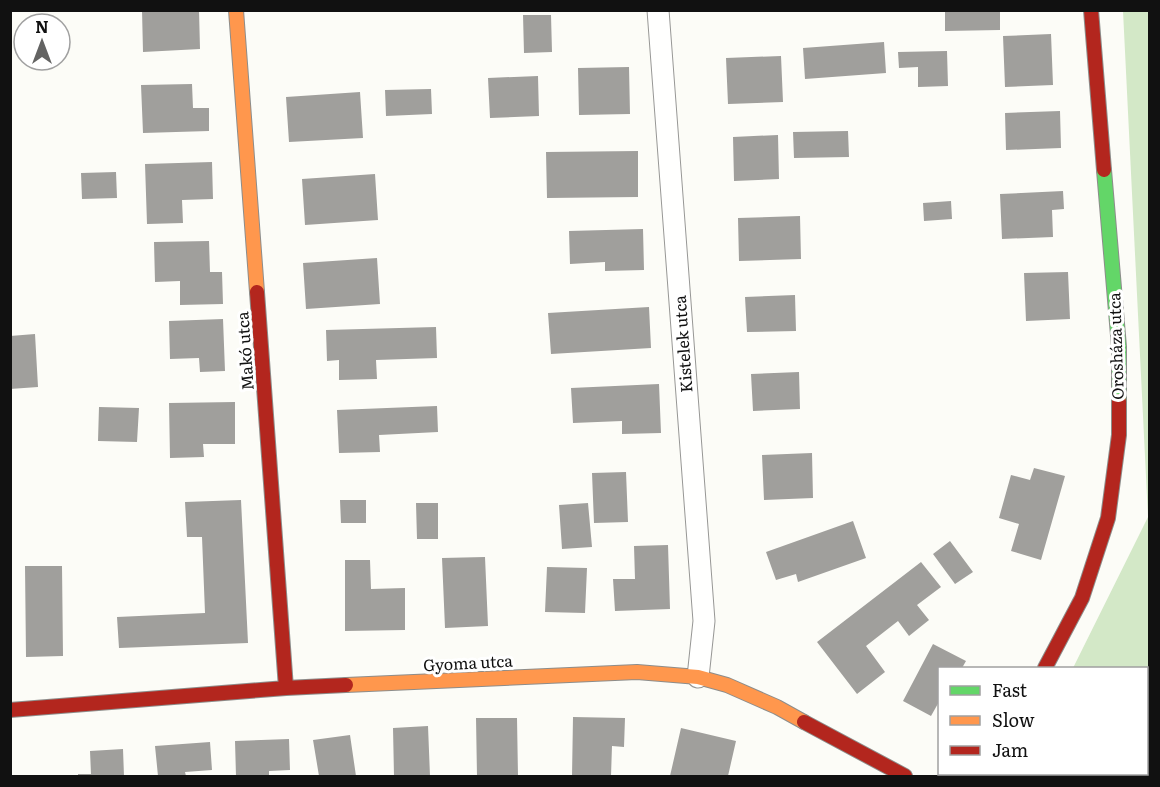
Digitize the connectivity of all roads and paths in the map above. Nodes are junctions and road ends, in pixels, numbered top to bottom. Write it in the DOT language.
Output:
graph roads {
  1 [pos="236,10"];
  2 [pos="658,10"];
  3 [pos="1091,10"];
  4 [pos="1046,667"];
  5 [pos="698,677"];
  6 [pos="286,688"];
  7 [pos="10,710"];
  8 [pos="905,777"];
  1 -- 6 [label="street, Makó utca"];
  2 -- 5 [label="street, Kistelek utca"];
  3 -- 4 [label="street, Orosháza utca"];
  5 -- 6 [label="street, Gyoma utca"];
  5 -- 8 [label="street, Gyoma utca"];
  6 -- 7 [label="street, Gyoma utca"];
}
